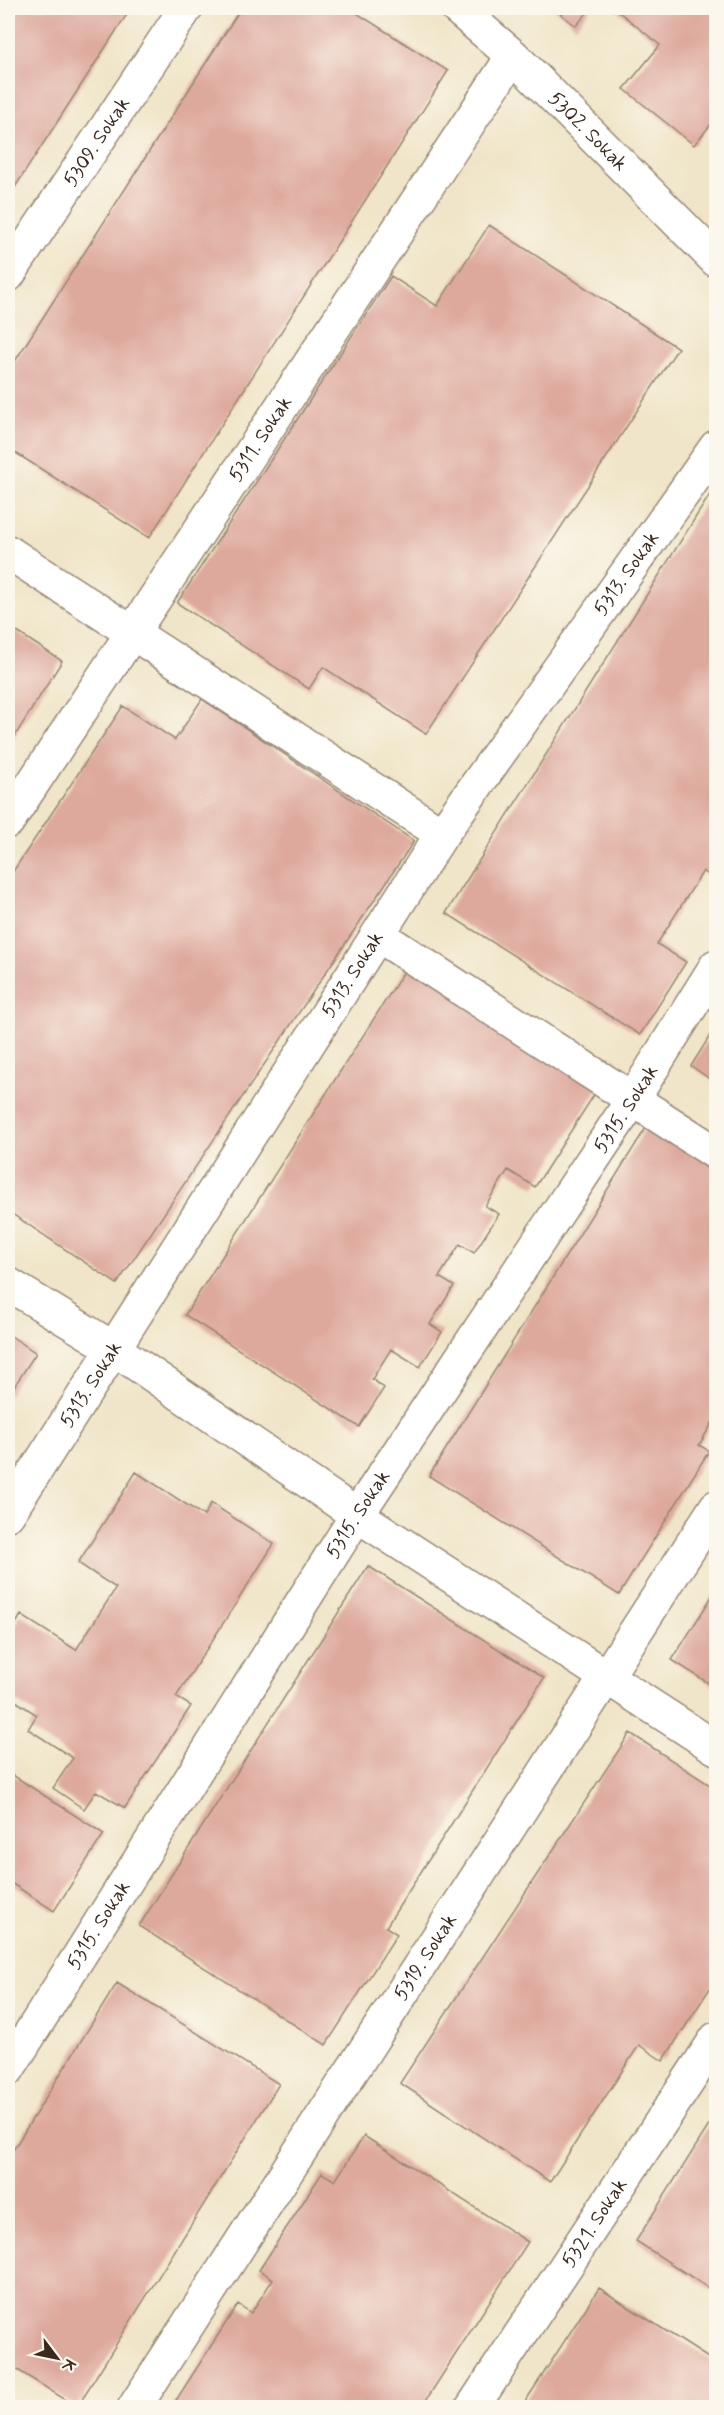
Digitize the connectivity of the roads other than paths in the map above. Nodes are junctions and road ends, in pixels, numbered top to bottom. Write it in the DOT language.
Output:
graph roads {
  1 [pos="186,8"];
  2 [pos="457,8"];
  3 [pos="513,56"];
  4 [pos="717,260"];
  5 [pos="8,275"];
  6 [pos="717,447"];
  7 [pos="8,552"];
  8 [pos="131,633"];
  9 [pos="8,821"];
  10 [pos="442,834"];
  11 [pos="378,935"];
  12 [pos="717,966"];
  13 [pos="633,1099"];
  14 [pos="717,1153"];
  15 [pos="8,1284"];
  16 [pos="112,1348"];
  17 [pos="717,1507"];
  18 [pos="8,1514"];
  19 [pos="357,1515"];
  20 [pos="607,1676"];
  21 [pos="717,1748"];
  22 [pos="717,2038"];
  23 [pos="8,2069"];
  24 [pos="134,2408"];
  25 [pos="472,2408"];
  1 -- 5 [label="street, 5309. Sokak"];
  2 -- 3 [label="street, 5302. Sokak"];
  3 -- 4 [label="street, 5302. Sokak"];
  3 -- 8 [label="street, 5311. Sokak"];
  6 -- 10 [label="street, 5313. Sokak"];
  7 -- 8 [label="street"];
  8 -- 9 [label="street, 5311. Sokak"];
  8 -- 10 [label="street"];
  10 -- 11 [label="street, 5313. Sokak"];
  11 -- 13 [label="street"];
  11 -- 16 [label="street, 5313. Sokak"];
  12 -- 13 [label="street, 5315. Sokak"];
  13 -- 14 [label="street"];
  13 -- 19 [label="street, 5315. Sokak"];
  15 -- 16 [label="street"];
  16 -- 18 [label="street, 5313. Sokak"];
  16 -- 19 [label="street"];
  17 -- 20 [label="street, 5319. Sokak"];
  19 -- 20 [label="street"];
  19 -- 23 [label="street, 5315. Sokak"];
  20 -- 21 [label="street"];
  20 -- 24 [label="street, 5319. Sokak"];
  22 -- 25 [label="street, 5321. Sokak"];
}
